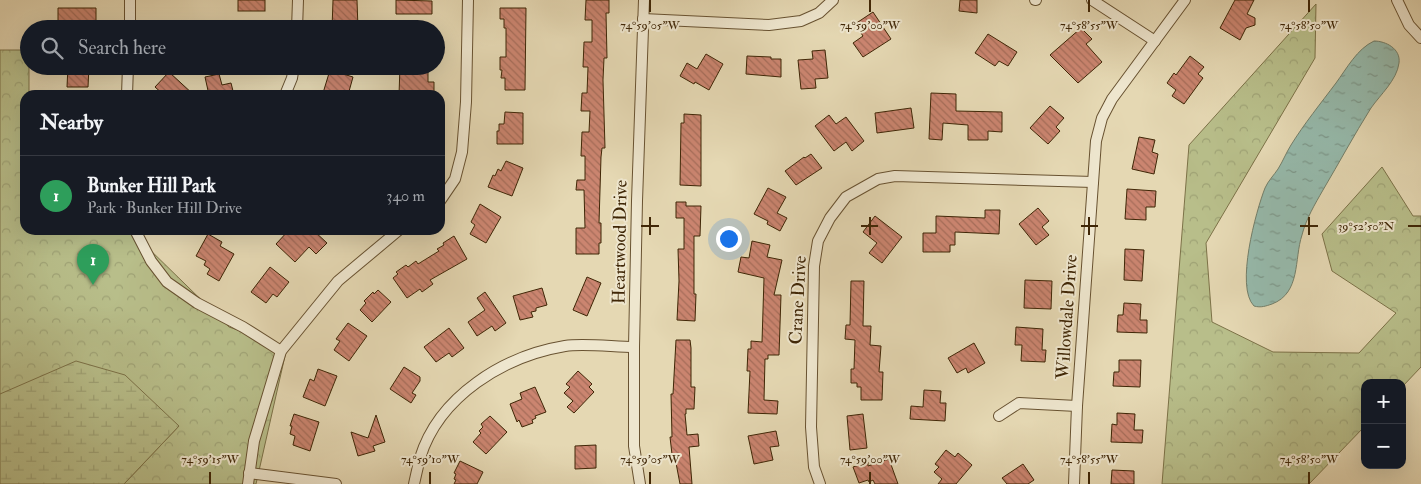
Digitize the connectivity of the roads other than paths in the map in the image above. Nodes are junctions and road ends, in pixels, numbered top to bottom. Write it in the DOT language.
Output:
graph roads {
  1 [pos="130,0"];
  2 [pos="298,0"];
  3 [pos="468,0"];
  4 [pos="644,0"];
  5 [pos="833,0"];
  6 [pos="1092,0"];
  7 [pos="1186,0"];
  8 [pos="1397,0"];
  9 [pos="643,18"];
  10 [pos="130,20"];
  11 [pos="297,20"];
  12 [pos="1421,38"];
  13 [pos="1155,41"];
  14 [pos="128,75"];
  15 [pos="292,75"];
  16 [pos="128,90"];
  17 [pos="287,90"];
  18 [pos="1093,182"];
  19 [pos="445,194"];
  20 [pos="138,235"];
  21 [pos="393,235"];
  22 [pos="634,347"];
  23 [pos="281,351"];
  24 [pos="1078,406"];
  25 [pos="998,416"];
  26 [pos="248,479"];
  27 [pos="336,484"];
  28 [pos="414,484"];
  29 [pos="640,484"];
  30 [pos="820,484"];
  31 [pos="1074,484"];
  1 -- 10 [label="street"];
  2 -- 11 [label="street"];
  3 -- 19 [label="street"];
  4 -- 9 [label="street, Heartwood Drive"];
  5 -- 9 [label="street"];
  6 -- 13 [label="street"];
  7 -- 13 [label="street, Willowdale Drive"];
  8 -- 12 [label="street"];
  9 -- 22 [label="street, Heartwood Drive"];
  13 -- 18 [label="street, Willowdale Drive"];
  14 -- 16 [label="street"];
  15 -- 17 [label="street"];
  18 -- 24 [label="street, Willowdale Drive"];
  18 -- 30 [label="street, Crane Drive"];
  20 -- 23 [label="street"];
  21 -- 23 [label="street"];
  22 -- 28 [label="street"];
  22 -- 29 [label="street, Heartwood Drive"];
  23 -- 26 [label="street"];
  24 -- 25 [label="street"];
  24 -- 31 [label="street, Willowdale Drive"];
  26 -- 27 [label="street"];
}
